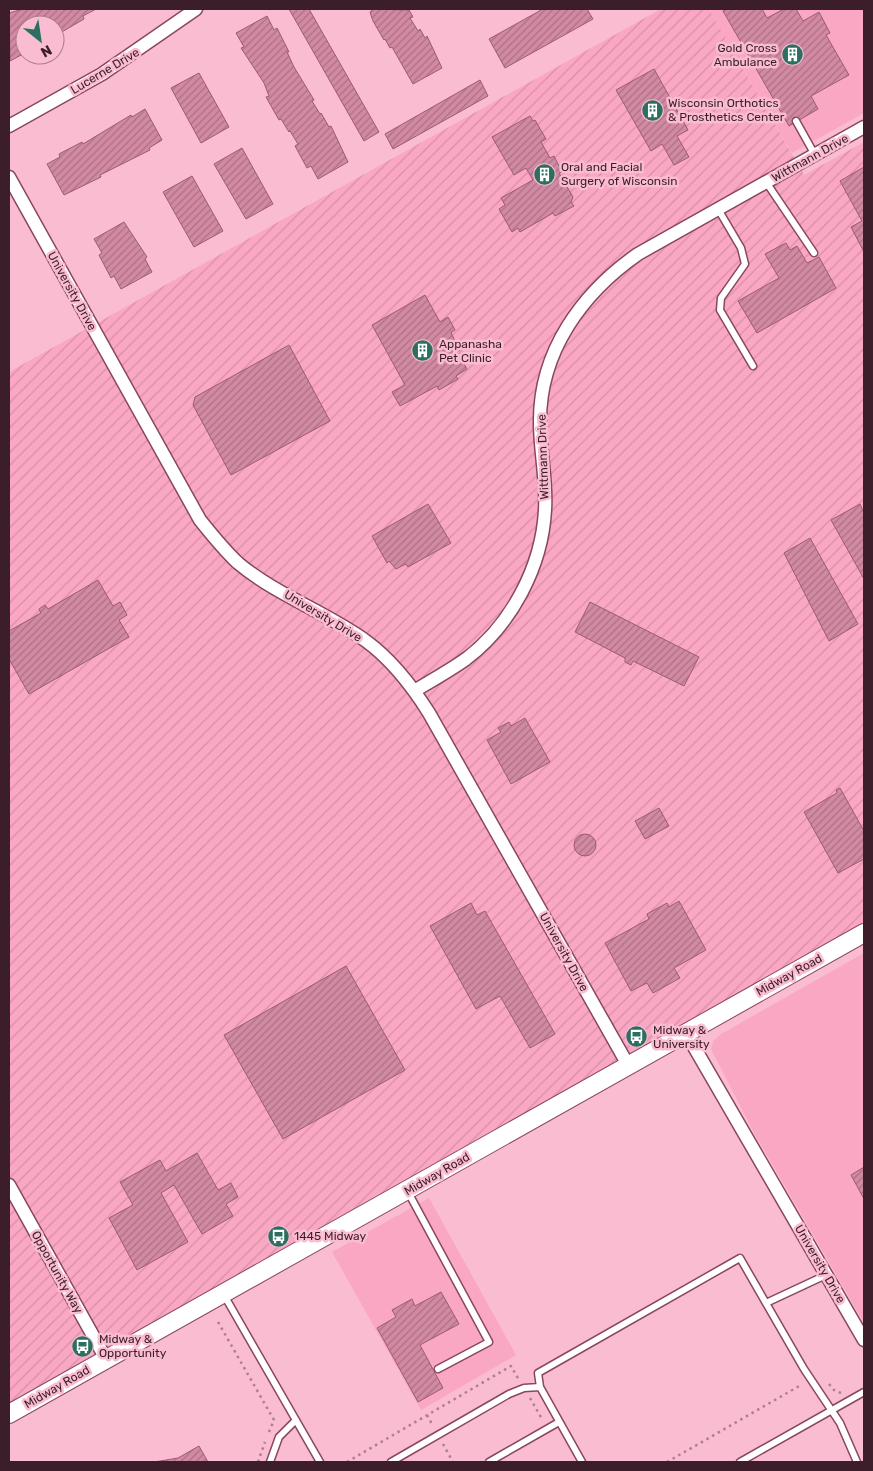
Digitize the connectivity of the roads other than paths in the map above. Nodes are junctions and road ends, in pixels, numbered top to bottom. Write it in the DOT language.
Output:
graph roads {
  1 [pos="196,9"];
  2 [pos="796,121"];
  3 [pos="9,126"];
  4 [pos="864,127"];
  5 [pos="816,155"];
  6 [pos="9,177"];
  7 [pos="766,182"];
  8 [pos="718,209"];
  9 [pos="814,252"];
  10 [pos="753,366"];
  11 [pos="414,690"];
  12 [pos="864,933"];
  13 [pos="686,1033"];
  14 [pos="628,1065"];
  15 [pos="9,1185"];
  16 [pos="407,1190"];
  17 [pos="826,1275"];
  18 [pos="223,1294"];
  19 [pos="766,1303"];
  20 [pos="864,1340"];
  21 [pos="106,1359"];
  22 [pos="438,1369"];
  23 [pos="540,1387"];
  24 [pos="864,1392"];
  25 [pos="832,1411"];
  26 [pos="9,1414"];
  27 [pos="296,1420"];
  28 [pos="560,1422"];
  29 [pos="270,1462"];
  30 [pos="320,1462"];
  31 [pos="391,1462"];
  32 [pos="489,1462"];
  33 [pos="582,1462"];
  34 [pos="740,1462"];
  35 [pos="857,1462"];
  1 -- 3 [label="street, Lucerne Drive"];
  2 -- 5 [label="lane"];
  4 -- 5 [label="street, Wittmann Drive"];
  5 -- 7 [label="street, Wittmann Drive"];
  6 -- 11 [label="street, University Drive"];
  7 -- 8 [label="street, Wittmann Drive"];
  7 -- 9 [label="lane"];
  8 -- 10 [label="lane"];
  8 -- 11 [label="street, Wittmann Drive"];
  11 -- 14 [label="street, University Drive"];
  12 -- 13 [label="main road, Midway Road"];
  13 -- 14 [label="main road, Midway Road"];
  13 -- 17 [label="street, University Drive"];
  14 -- 16 [label="main road, Midway Road"];
  15 -- 21 [label="street, Opportunity Way"];
  16 -- 18 [label="main road, Midway Road"];
  16 -- 22 [label="lane"];
  17 -- 19 [label="lane"];
  17 -- 20 [label="street, University Drive"];
  18 -- 21 [label="main road, Midway Road"];
  18 -- 27 [label="lane"];
  19 -- 23 [label="lane"];
  19 -- 25 [label="lane"];
  21 -- 26 [label="main road, Midway Road"];
  23 -- 28 [label="lane"];
  23 -- 31 [label="lane"];
  24 -- 25 [label="lane"];
  25 -- 34 [label="lane"];
  25 -- 35 [label="lane"];
  27 -- 29 [label="lane"];
  27 -- 30 [label="lane"];
  28 -- 32 [label="lane"];
  28 -- 33 [label="lane"];
}
